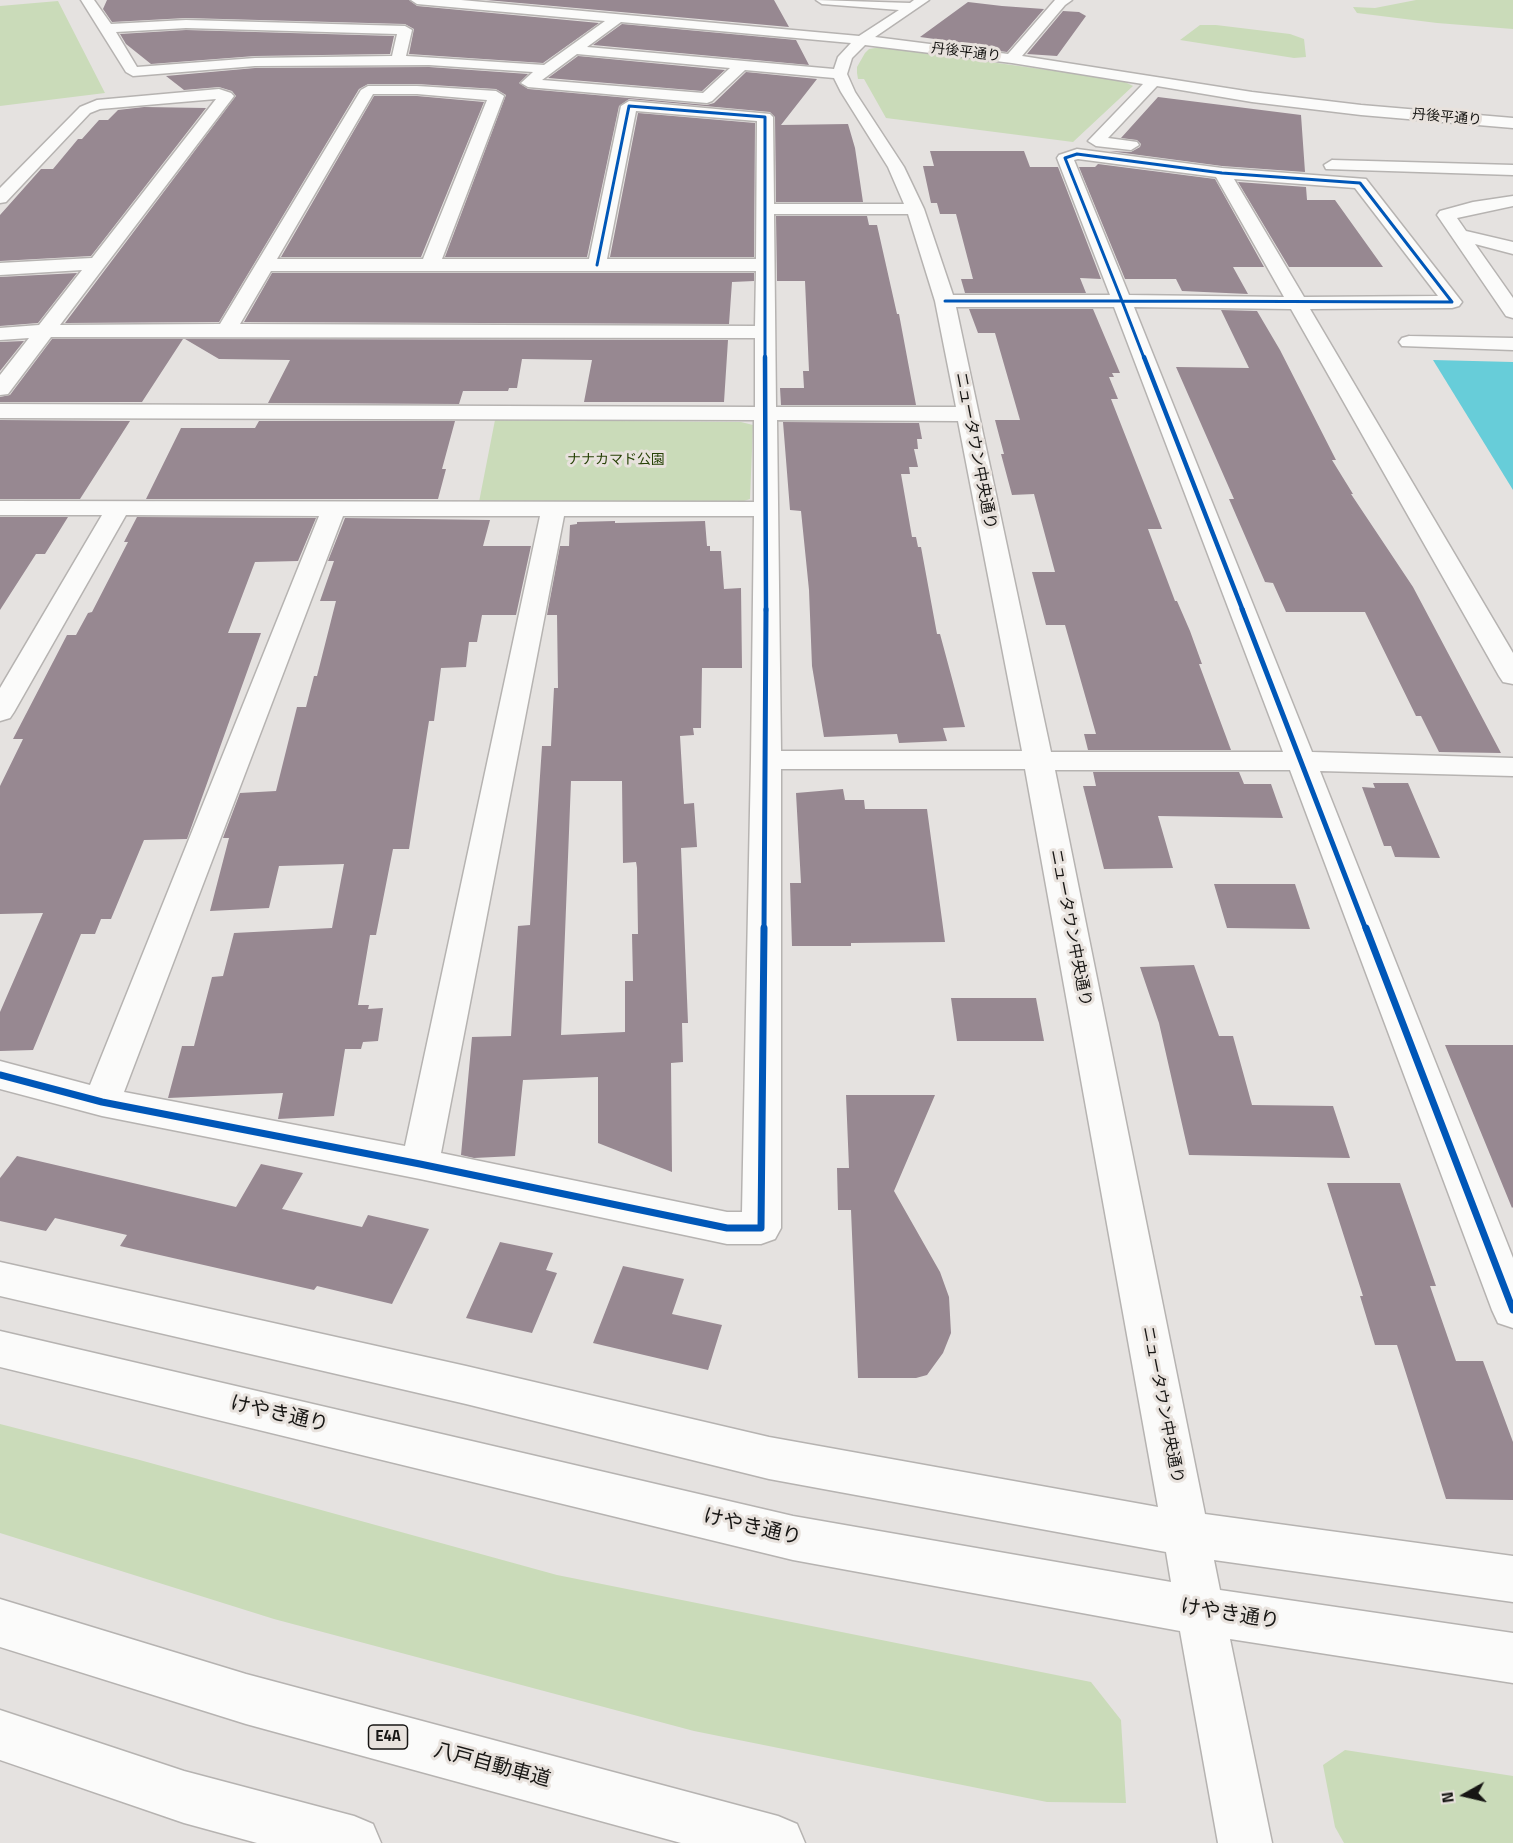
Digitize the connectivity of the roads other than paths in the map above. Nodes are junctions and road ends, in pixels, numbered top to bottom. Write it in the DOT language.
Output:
graph roads {
  1 [pos="87,0"];
  2 [pos="417,0"];
  3 [pos="822,0"];
  4 [pos="1066,0"];
  5 [pos="917,4"];
  6 [pos="618,18"];
  7 [pos="107,28"];
  8 [pos="862,40"];
  9 [pos="574,50"];
  10 [pos="1012,58"];
  11 [pos="398,60"];
  12 [pos="741,66"];
  13 [pos="546,69"];
  14 [pos="840,74"];
  15 [pos="1154,81"];
  16 [pos="1513,123"];
  17 [pos="1175,150"];
  18 [pos="1227,165"];
  19 [pos="1513,170"];
  20 [pos="0,198"];
  21 [pos="1513,201"];
  22 [pos="765,209"];
  23 [pos="915,209"];
  24 [pos="1460,235"];
  25 [pos="1513,248"];
  26 [pos="98,262"];
  27 [pos="265,265"];
  28 [pos="430,265"];
  29 [pos="597,265"];
  30 [pos="766,266"];
  31 [pos="0,269"];
  32 [pos="945,301"];
  33 [pos="1122,301"];
  34 [pos="1297,303"];
  35 [pos="1513,312"];
  36 [pos="226,330"];
  37 [pos="44,331"];
  38 [pos="766,332"];
  39 [pos="0,334"];
  40 [pos="1409,342"];
  41 [pos="1513,344"];
  42 [pos="0,389"];
  43 [pos="0,411"];
  44 [pos="767,413"];
  45 [pos="967,414"];
  46 [pos="0,508"];
  47 [pos="118,508"];
  48 [pos="334,508"];
  49 [pos="553,509"];
  50 [pos="766,509"];
  51 [pos="1513,676"];
  52 [pos="0,712"];
  53 [pos="1038,759"];
  54 [pos="766,760"];
  55 [pos="1301,760"];
  56 [pos="1513,767"];
  57 [pos="0,1075"];
  58 [pos="102,1102"];
  59 [pos="420,1164"];
  60 [pos="0,1279"];
  61 [pos="1513,1310"];
  62 [pos="0,1349"];
  63 [pos="1187,1534"];
  64 [pos="1513,1579"];
  65 [pos="1202,1611"];
  66 [pos="0,1623"];
  67 [pos="1513,1658"];
  68 [pos="0,1735"];
  69 [pos="354,1843"];
  70 [pos="778,1843"];
  71 [pos="1245,1843"];
  1 -- 7 [label="main road"];
  2 -- 6 [label="main road, 丹後平通り"];
  3 -- 5 [label="main road"];
  4 -- 10 [label="main road"];
  5 -- 8 [label="main road"];
  6 -- 8 [label="main road, 丹後平通り"];
  6 -- 9 [label="main road"];
  7 -- 11 [label="main road"];
  7 -- 11 [label="main road"];
  8 -- 10 [label="main road, 丹後平通り"];
  8 -- 14 [label="main road"];
  9 -- 12 [label="main road"];
  9 -- 13 [label="main road"];
  10 -- 15 [label="main road, 丹後平通り"];
  11 -- 13 [label="main road"];
  12 -- 13 [label="main road"];
  12 -- 14 [label="main road"];
  14 -- 23 [label="main road, ニュータウン中央通り"];
  15 -- 16 [label="main road, 丹後平通り"];
  15 -- 17 [label="main road"];
  18 -- 19 [label="main road"];
  18 -- 33 [label="main road"];
  18 -- 34 [label="main road"];
  18 -- 34 [label="main road"];
  20 -- 26 [label="main road"];
  21 -- 24 [label="main road"];
  22 -- 23 [label="main road"];
  22 -- 29 [label="main road"];
  22 -- 30 [label="main road"];
  23 -- 32 [label="main road, ニュータウン中央通り"];
  24 -- 25 [label="main road"];
  24 -- 35 [label="main road"];
  26 -- 31 [label="main road"];
  26 -- 37 [label="main road"];
  27 -- 28 [label="main road"];
  27 -- 28 [label="main road"];
  27 -- 36 [label="main road"];
  28 -- 29 [label="main road"];
  29 -- 30 [label="main road"];
  30 -- 38 [label="main road"];
  32 -- 33 [label="main road"];
  32 -- 45 [label="main road, ニュータウン中央通り"];
  33 -- 34 [label="main road"];
  33 -- 55 [label="main road"];
  34 -- 51 [label="main road"];
  36 -- 37 [label="main road"];
  36 -- 38 [label="main road"];
  37 -- 39 [label="main road"];
  37 -- 42 [label="main road"];
  38 -- 44 [label="main road"];
  40 -- 41 [label="main road"];
  43 -- 44 [label="main road"];
  44 -- 45 [label="main road"];
  44 -- 50 [label="main road"];
  45 -- 53 [label="main road, ニュータウン中央通り"];
  46 -- 47 [label="main road"];
  47 -- 48 [label="main road"];
  47 -- 52 [label="main road"];
  48 -- 49 [label="main road"];
  48 -- 58 [label="main road"];
  49 -- 50 [label="main road"];
  49 -- 59 [label="main road"];
  50 -- 54 [label="main road"];
  53 -- 54 [label="main road"];
  53 -- 55 [label="main road"];
  53 -- 63 [label="main road, ニュータウン中央通り"];
  54 -- 59 [label="main road"];
  55 -- 56 [label="main road"];
  55 -- 61 [label="main road"];
  57 -- 58 [label="main road"];
  58 -- 59 [label="main road"];
  60 -- 63 [label="main road"];
  62 -- 65 [label="main road, けやき通り"];
  63 -- 64 [label="main road"];
  63 -- 65 [label="main road, ニュータウン中央通り"];
  65 -- 67 [label="main road, けやき通り"];
  65 -- 71 [label="main road, ニュータウン中央通り"];
  66 -- 70 [label="main road, 八戸自動車道 / E4A"];
  68 -- 69 [label="main road"];
}
